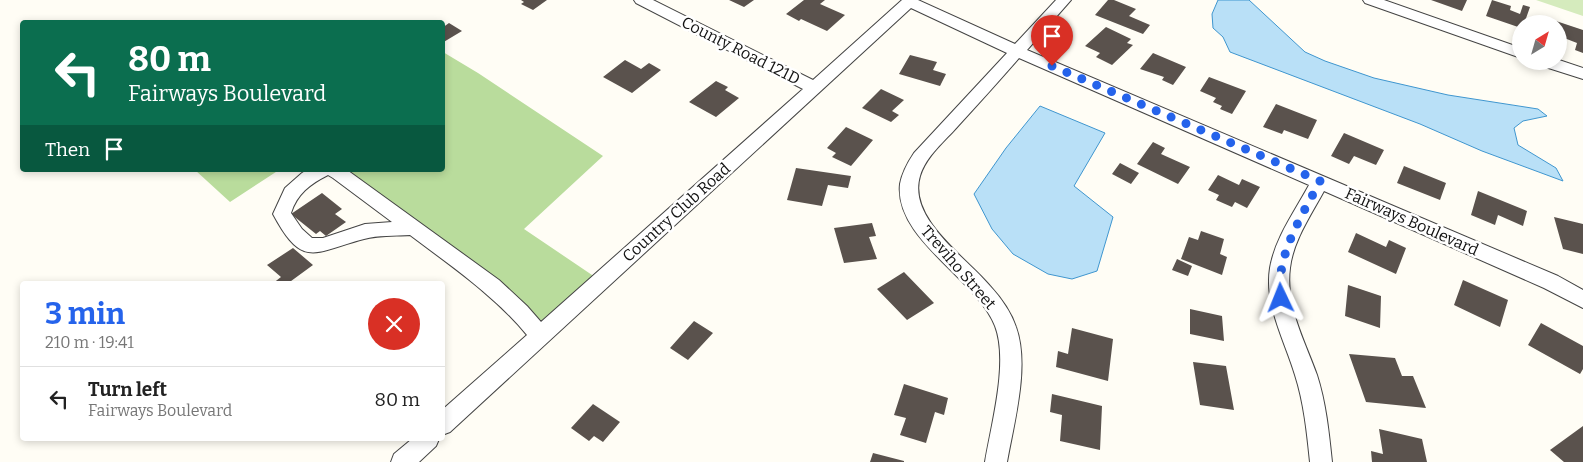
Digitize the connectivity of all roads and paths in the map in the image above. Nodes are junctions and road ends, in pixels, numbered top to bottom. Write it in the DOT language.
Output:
graph roads {
  1 [pos="641,0"];
  2 [pos="1064,0"];
  3 [pos="1370,0"];
  4 [pos="910,1"];
  5 [pos="1512,50"];
  6 [pos="1016,51"];
  7 [pos="1568,69"];
  8 [pos="1583,74"];
  9 [pos="814,87"];
  10 [pos="319,172"];
  11 [pos="339,172"];
  12 [pos="1320,181"];
  13 [pos="412,228"];
  14 [pos="1583,300"];
  15 [pos="540,336"];
  16 [pos="445,422"];
  17 [pos="426,441"];
  18 [pos="402,462"];
  19 [pos="996,462"];
  20 [pos="1321,462"];
  1 -- 9 [label="street, County Road 121D"];
  2 -- 6 [label="street, Treviho Street"];
  3 -- 5 [label="street"];
  4 -- 6 [label="street, Fairways Boulevard"];
  4 -- 9 [label="street, Country Club Road"];
  6 -- 12 [label="street, Fairways Boulevard"];
  6 -- 19 [label="street, Treviho Street"];
  7 -- 8 [label="street"];
  9 -- 15 [label="street, Country Club Road"];
  10 -- 13 [label="street"];
  11 -- 13 [label="street"];
  12 -- 14 [label="street, Fairways Boulevard"];
  12 -- 20 [label="street"];
  13 -- 15 [label="street"];
  15 -- 16 [label="street, Country Club Road"];
  17 -- 18 [label="street"];
}
